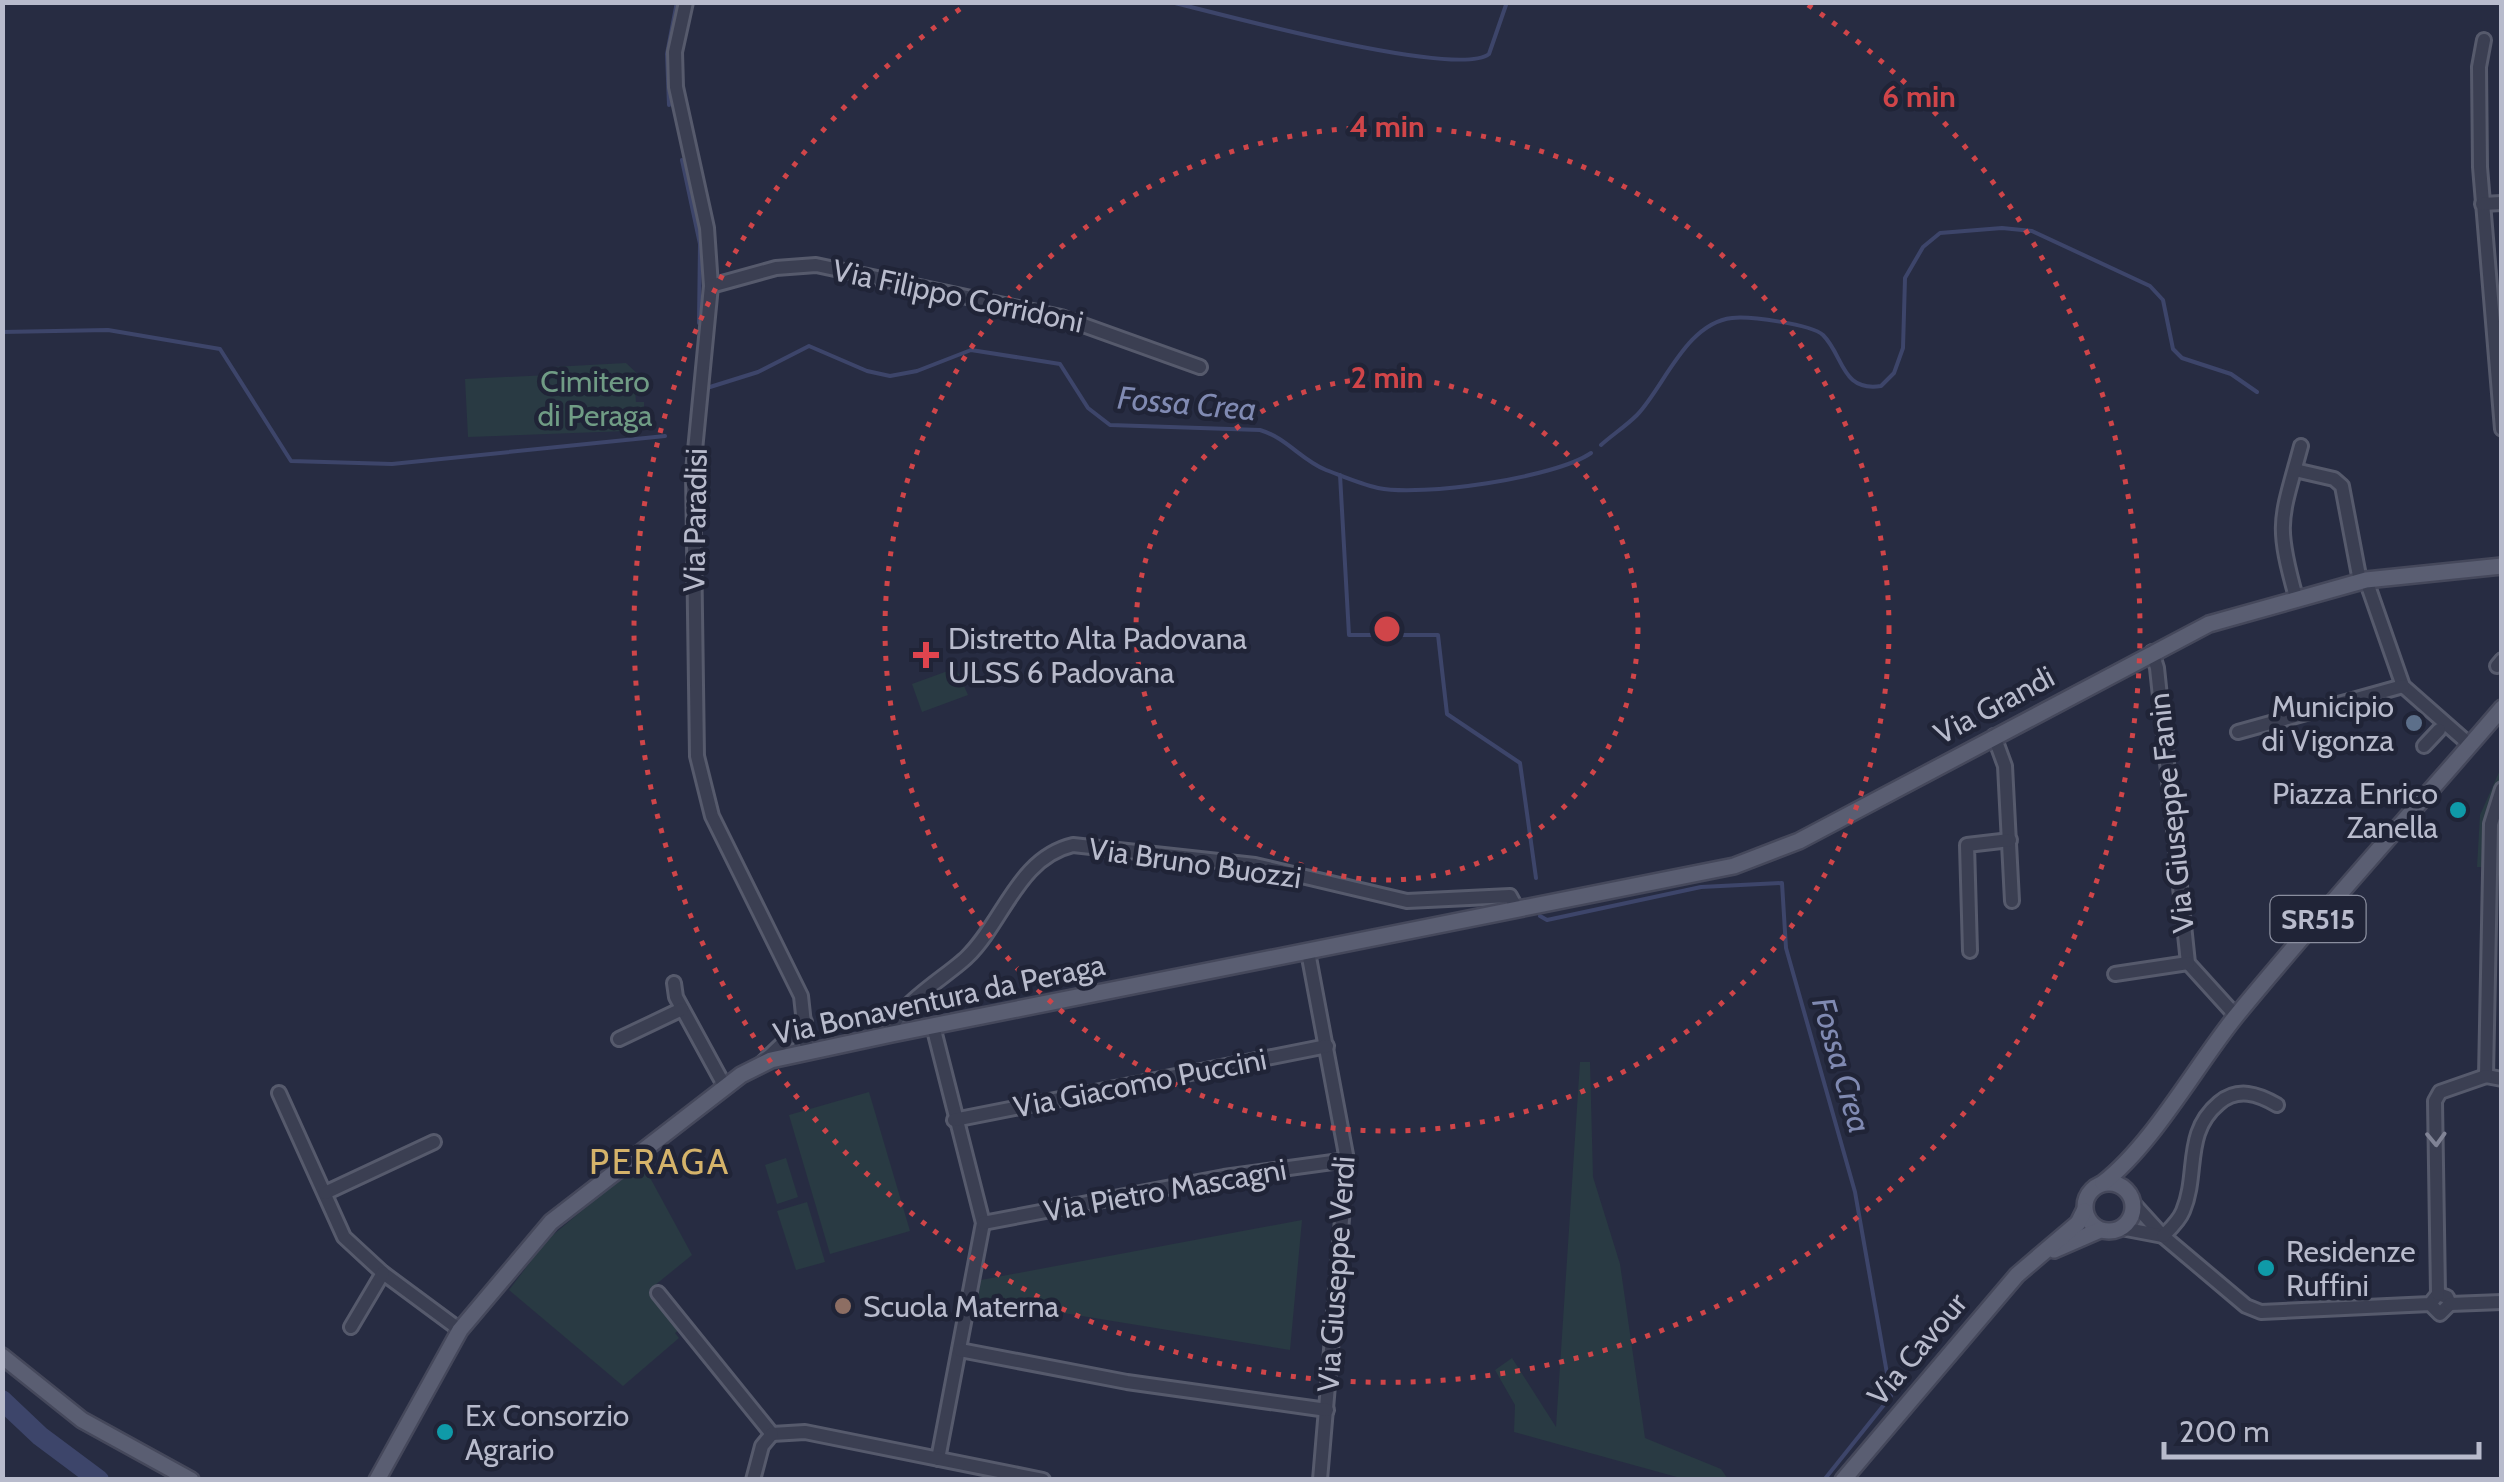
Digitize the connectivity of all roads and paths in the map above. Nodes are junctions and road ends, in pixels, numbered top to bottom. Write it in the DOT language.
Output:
graph roads {
  1 [pos="686,2"];
  2 [pos="2484,40"];
  3 [pos="2482,204"];
  4 [pos="2502,204"];
  5 [pos="711,286"];
  6 [pos="1200,368"];
  7 [pos="2502,430"];
  8 [pos="2301,446"];
  9 [pos="2295,470"];
  10 [pos="2502,566"];
  11 [pos="2363,580"];
  12 [pos="2296,598"];
  13 [pos="2152,652"];
  14 [pos="2403,686"];
  15 [pos="2502,708"];
  16 [pos="2238,732"];
  17 [pos="1994,736"];
  18 [pos="2431,737"];
  19 [pos="2470,745"];
  20 [pos="2444,748"];
  21 [pos="2502,789"];
  22 [pos="2010,840"];
  23 [pos="2012,901"];
  24 [pos="1516,909"];
  25 [pos="1970,950"];
  26 [pos="1308,952"];
  27 [pos="2188,963"];
  28 [pos="2115,974"];
  29 [pos="674,983"];
  30 [pos="682,1009"];
  31 [pos="2236,1016"];
  32 [pos="806,1020"];
  33 [pos="933,1026"];
  34 [pos="892,1034"];
  35 [pos="620,1039"];
  36 [pos="1327,1046"];
  37 [pos="807,1051"];
  38 [pos="761,1064"];
  39 [pos="2486,1076"];
  40 [pos="2502,1078"];
  41 [pos="724,1086"];
  42 [pos="279,1093"];
  43 [pos="2277,1105"];
  44 [pos="954,1120"];
  45 [pos="2145,1140"];
  46 [pos="434,1142"];
  47 [pos="1347,1160"];
  48 [pos="2103,1184"];
  49 [pos="326,1193"];
  50 [pos="2130,1198"];
  51 [pos="2084,1210"];
  52 [pos="983,1223"];
  53 [pos="2121,1228"];
  54 [pos="2100,1230"];
  55 [pos="2163,1236"];
  56 [pos="2036,1256"];
  57 [pos="383,1273"];
  58 [pos="658,1293"];
  59 [pos="2434,1299"];
  60 [pos="2502,1302"];
  61 [pos="351,1328"];
  62 [pos="460,1330"];
  63 [pos="960,1350"];
  64 [pos="2,1356"];
  65 [pos="1327,1410"];
  66 [pos="772,1434"];
  67 [pos="938,1459"];
  68 [pos="190,1480"];
  69 [pos="377,1480"];
  70 [pos="752,1480"];
  71 [pos="1042,1480"];
  72 [pos="1320,1480"];
  73 [pos="1842,1480"];
  1 -- 5 [label="street, Via Paradisi"];
  2 -- 3 [label="street"];
  3 -- 4 [label="street"];
  3 -- 7 [label="street"];
  5 -- 6 [label="street, Via Filippo Corridoni"];
  5 -- 32 [label="street, Via Paradisi"];
  8 -- 9 [label="street"];
  9 -- 11 [label="street"];
  9 -- 12 [label="street"];
  10 -- 11 [label="main road, Via Grandi"];
  11 -- 12 [label="main road, Via Grandi"];
  11 -- 14 [label="street"];
  12 -- 13 [label="main road, Via Grandi"];
  13 -- 17 [label="main road, Via Grandi"];
  13 -- 27 [label="street, Via Giuseppe Fanin"];
  14 -- 16 [label="street"];
  14 -- 19 [label="street"];
  15 -- 19 [label="main road, SR515"];
  17 -- 22 [label="street"];
  17 -- 24 [label="main road, Via Grandi"];
  18 -- 20 [label="street"];
  19 -- 31 [label="main road, SR515"];
  21 -- 39 [label="street"];
  22 -- 23 [label="street"];
  22 -- 25 [label="street"];
  24 -- 26 [label="main road, Via Bonaventura da Peraga"];
  24 -- 34 [label="street, Via Bruno Buozzi"];
  26 -- 33 [label="main road, Via Bonaventura da Peraga"];
  26 -- 36 [label="street, Via Giuseppe Verdi"];
  27 -- 28 [label="street"];
  27 -- 31 [label="street, Via Giuseppe Fanin"];
  29 -- 30 [label="street"];
  30 -- 35 [label="street"];
  30 -- 41 [label="street"];
  31 -- 45 [label="main road, SR515"];
  32 -- 37 [label="street, Via Paradisi"];
  32 -- 38 [label="street"];
  33 -- 34 [label="main road, Via Bonaventura da Peraga"];
  33 -- 44 [label="street"];
  34 -- 37 [label="main road, Via Bonaventura da Peraga"];
  36 -- 44 [label="street, Via Giacomo Puccini"];
  36 -- 47 [label="street, Via Giuseppe Verdi"];
  37 -- 38 [label="main road, Via Bonaventura da Peraga"];
  38 -- 41 [label="main road, Via Bonaventura da Peraga"];
  39 -- 40 [label="street"];
  39 -- 59 [label="street, one-way"];
  41 -- 62 [label="main road, Via Bonaventura da Peraga"];
  42 -- 49 [label="street"];
  43 -- 55 [label="street"];
  44 -- 52 [label="street"];
  45 -- 48 [label="main road, SR515"];
  45 -- 50 [label="main road, SR515"];
  46 -- 49 [label="street"];
  47 -- 52 [label="street, Via Pietro Mascagni"];
  47 -- 65 [label="street, Via Giuseppe Verdi"];
  48 -- 50 [label="main road"];
  48 -- 51 [label="main road"];
  49 -- 57 [label="street"];
  50 -- 53 [label="main road"];
  50 -- 55 [label="street"];
  51 -- 54 [label="main road"];
  51 -- 56 [label="main road, Via Cavour"];
  52 -- 63 [label="street"];
  53 -- 54 [label="main road"];
  53 -- 55 [label="street"];
  54 -- 56 [label="main road, Via Cavour"];
  55 -- 59 [label="street"];
  56 -- 73 [label="main road, Via Cavour"];
  57 -- 61 [label="street"];
  57 -- 62 [label="street"];
  58 -- 66 [label="street"];
  59 -- 60 [label="street"];
  62 -- 69 [label="main road, Via Bonaventura da Peraga"];
  63 -- 65 [label="street"];
  63 -- 67 [label="street"];
  64 -- 68 [label="main road"];
  65 -- 72 [label="street, Via Giuseppe Verdi"];
  66 -- 67 [label="street"];
  66 -- 70 [label="street"];
  67 -- 71 [label="street"];
}
